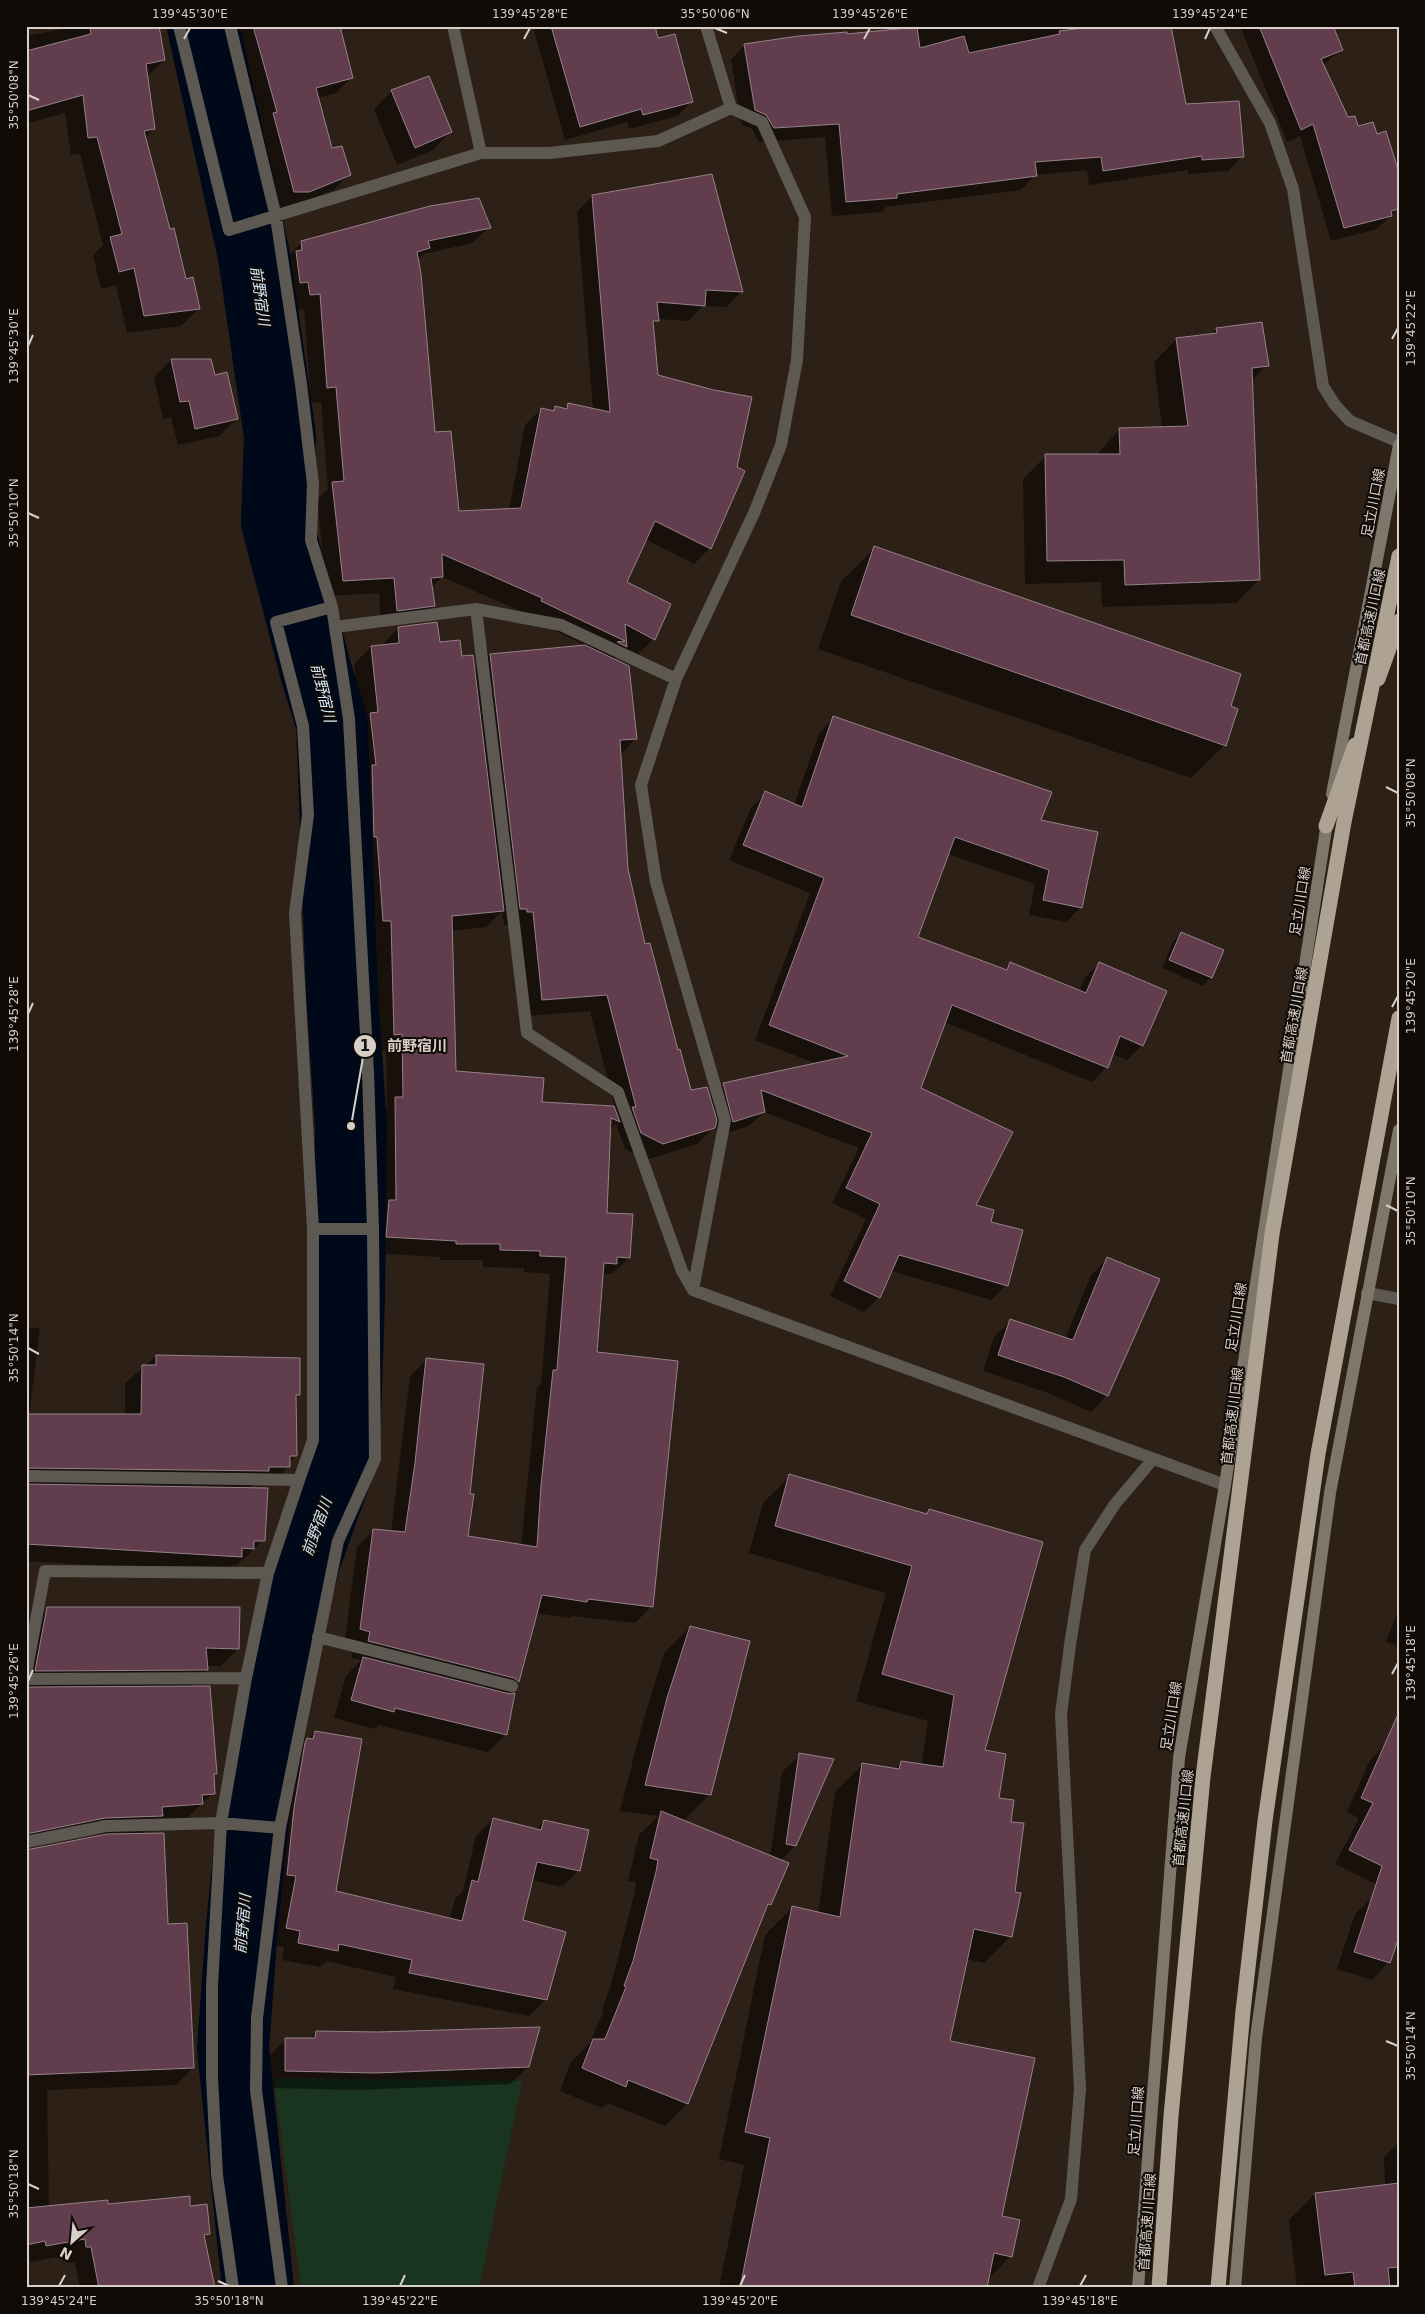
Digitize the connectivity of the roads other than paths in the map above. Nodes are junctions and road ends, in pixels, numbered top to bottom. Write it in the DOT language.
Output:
graph roads {
  1 [pos="179,26"];
  2 [pos="230,26"];
  3 [pos="453,26"];
  4 [pos="706,26"];
  5 [pos="1216,26"];
  6 [pos="731,108"];
  7 [pos="481,153"];
  8 [pos="276,217"];
  9 [pos="1399,444"];
  10 [pos="1399,556"];
  11 [pos="332,606"];
  12 [pos="476,609"];
  13 [pos="1399,621"];
  14 [pos="336,626"];
  15 [pos="676,679"];
  16 [pos="1326,826"];
  17 [pos="1399,1018"];
  18 [pos="1399,1130"];
  19 [pos="313,1229"];
  20 [pos="373,1229"];
  21 [pos="692,1290"];
  22 [pos="1366,1292"];
  23 [pos="1399,1299"];
  24 [pos="1153,1459"];
  25 [pos="26,1476"];
  26 [pos="299,1480"];
  27 [pos="1225,1485"];
  28 [pos="268,1573"];
  29 [pos="318,1638"];
  30 [pos="26,1674"];
  31 [pos="26,1678"];
  32 [pos="246,1678"];
  33 [pos="512,1686"];
  34 [pos="221,1823"];
  35 [pos="280,1828"];
  36 [pos="26,1842"];
  37 [pos="233,2288"];
  38 [pos="282,2288"];
  39 [pos="1038,2288"];
  40 [pos="1138,2288"];
  41 [pos="1159,2288"];
  42 [pos="1218,2288"];
  43 [pos="1235,2288"];
  1 -- 8 [label="street"];
  2 -- 8 [label="street"];
  3 -- 7 [label="street"];
  4 -- 6 [label="street"];
  5 -- 9 [label="street"];
  6 -- 7 [label="street"];
  6 -- 15 [label="street"];
  7 -- 8 [label="street"];
  8 -- 11 [label="street"];
  9 -- 16 [label="main road, 足立川口線"];
  10 -- 41 [label="highway, 首都高速川口線, bridge"];
  11 -- 14 [label="street"];
  11 -- 19 [label="street"];
  12 -- 14 [label="street"];
  12 -- 15 [label="street"];
  12 -- 21 [label="street"];
  13 -- 16 [label="highway"];
  14 -- 20 [label="street"];
  15 -- 21 [label="street"];
  16 -- 27 [label="main road, 足立川口線"];
  17 -- 42 [label="highway"];
  18 -- 22 [label="main road"];
  19 -- 20 [label="street"];
  19 -- 26 [label="street"];
  20 -- 29 [label="street"];
  21 -- 24 [label="street"];
  22 -- 23 [label="street"];
  22 -- 43 [label="main road"];
  24 -- 27 [label="street"];
  24 -- 39 [label="street"];
  25 -- 26 [label="street"];
  26 -- 28 [label="street"];
  27 -- 40 [label="main road, 足立川口線"];
  28 -- 30 [label="street"];
  28 -- 32 [label="street"];
  29 -- 33 [label="street"];
  29 -- 35 [label="street"];
  31 -- 32 [label="street"];
  32 -- 34 [label="street"];
  34 -- 35 [label="street"];
  34 -- 36 [label="street"];
  34 -- 37 [label="street"];
  35 -- 38 [label="street"];
}
